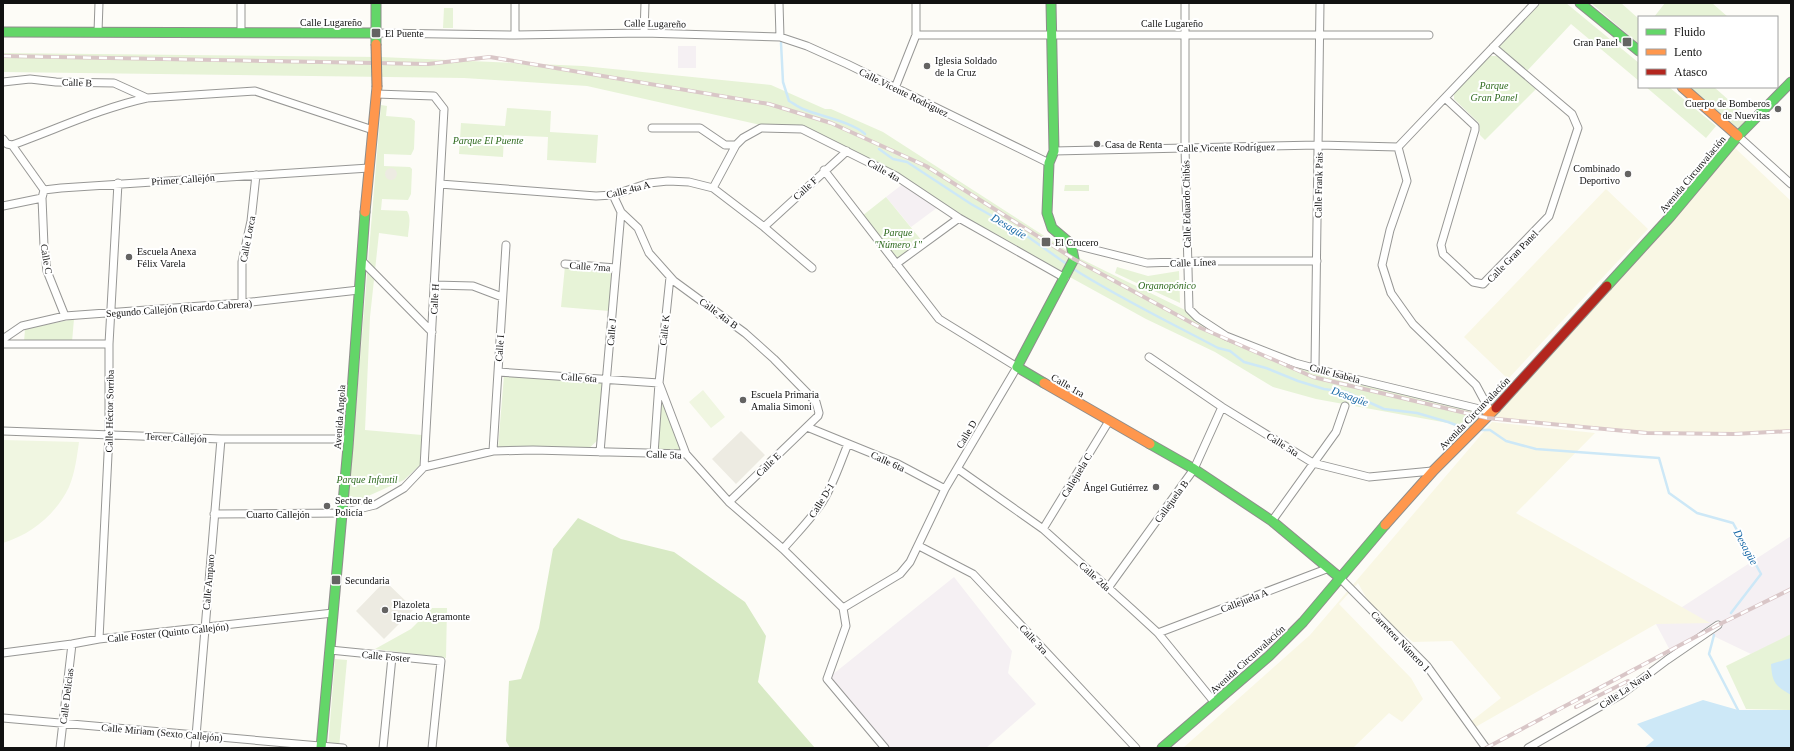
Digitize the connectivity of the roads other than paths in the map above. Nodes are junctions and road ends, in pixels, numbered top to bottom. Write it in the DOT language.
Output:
graph roads {
  1 [pos="99,3"];
  2 [pos="241,3"];
  3 [pos="376,3"];
  4 [pos="515,3"];
  5 [pos="645,3"];
  6 [pos="779,3"];
  7 [pos="916,3"];
  8 [pos="1051,3"];
  9 [pos="1186,3"];
  10 [pos="1320,3"];
  11 [pos="1535,3"];
  12 [pos="1580,3"];
  13 [pos="3,32"];
  14 [pos="98,32"];
  15 [pos="241,33"];
  16 [pos="644,33"];
  17 [pos="1320,33"];
  18 [pos="376,34"];
  19 [pos="1053,34"];
  20 [pos="1186,34"];
  21 [pos="515,35"];
  22 [pos="916,35"];
  23 [pos="1429,35"];
  24 [pos="780,37"];
  25 [pos="1493,47"];
  26 [pos="1638,50"];
  27 [pos="3,82"];
  28 [pos="1791,82"];
  29 [pos="895,88"];
  30 [pos="1683,88"];
  31 [pos="376,91"];
  32 [pos="147,98"];
  33 [pos="1445,98"];
  34 [pos="652,128"];
  35 [pos="374,130"];
  36 [pos="1738,136"];
  37 [pos="3,140"];
  38 [pos="12,145"];
  39 [pos="736,146"];
  40 [pos="1318,146"];
  41 [pos="1185,147"];
  42 [pos="1398,147"];
  43 [pos="847,151"];
  44 [pos="1054,151"];
  45 [pos="1049,163"];
  46 [pos="369,168"];
  47 [pos="824,170"];
  48 [pos="256,175"];
  49 [pos="118,183"];
  50 [pos="440,184"];
  51 [pos="1791,184"];
  52 [pos="713,188"];
  53 [pos="44,190"];
  54 [pos="613,195"];
  55 [pos="42,198"];
  56 [pos="3,206"];
  57 [pos="621,212"];
  58 [pos="959,218"];
  59 [pos="764,226"];
  60 [pos="1071,244"];
  61 [pos="506,245"];
  62 [pos="361,260"];
  63 [pos="1317,260"];
  64 [pos="1187,261"];
  65 [pos="565,264"];
  66 [pos="896,264"];
  67 [pos="616,268"];
  68 [pos="812,268"];
  69 [pos="1066,275"];
  70 [pos="670,277"];
  71 [pos="434,285"];
  72 [pos="359,290"];
  73 [pos="502,297"];
  74 [pos="242,303"];
  75 [pos="1189,309"];
  76 [pos="111,313"];
  77 [pos="65,316"];
  78 [pos="432,332"];
  79 [pos="3,339"];
  80 [pos="3,344"];
  81 [pos="109,344"];
  82 [pos="1149,358"];
  83 [pos="1017,367"];
  84 [pos="1315,367"];
  85 [pos="498,372"];
  86 [pos="606,379"];
  87 [pos="659,383"];
  88 [pos="1345,406"];
  89 [pos="1222,407"];
  90 [pos="1491,411"];
  91 [pos="1108,421"];
  92 [pos="807,427"];
  93 [pos="3,431"];
  94 [pos="109,434"];
  95 [pos="221,439"];
  96 [pos="348,439"];
  97 [pos="848,444"];
  98 [pos="493,451"];
  99 [pos="600,452"];
  100 [pos="654,454"];
  101 [pos="686,454"];
  102 [pos="1313,463"];
  103 [pos="424,467"];
  104 [pos="958,469"];
  105 [pos="1194,469"];
  106 [pos="1434,470"];
  107 [pos="945,489"];
  108 [pos="729,502"];
  109 [pos="342,513"];
  110 [pos="214,514"];
  111 [pos="1272,521"];
  112 [pos="1043,529"];
  113 [pos="919,546"];
  114 [pos="783,549"];
  115 [pos="1329,568"];
  116 [pos="1339,577"];
  117 [pos="1108,588"];
  118 [pos="843,608"];
  119 [pos="333,613"];
  120 [pos="1718,625"];
  121 [pos="204,629"];
  122 [pos="1158,633"];
  123 [pos="99,639"];
  124 [pos="72,644"];
  125 [pos="330,650"];
  126 [pos="3,653"];
  127 [pos="392,657"];
  128 [pos="1215,703"];
  129 [pos="3,718"];
  130 [pos="62,724"];
  131 [pos="196,734"];
  132 [pos="322,747"];
  133 [pos="60,748"];
  134 [pos="195,748"];
  135 [pos="343,748"];
  136 [pos="383,748"];
  137 [pos="432,748"];
  138 [pos="885,748"];
  139 [pos="1136,748"];
  140 [pos="1162,748"];
  141 [pos="1486,748"];
  142 [pos="1528,748"];
  1 -- 14 [label="street"];
  2 -- 15 [label="street"];
  3 -- 18 [label="main road"];
  4 -- 21 [label="street"];
  5 -- 16 [label="street"];
  6 -- 24 [label="street"];
  7 -- 22 [label="street"];
  8 -- 19 [label="main road"];
  9 -- 20 [label="street, Calle Eduardo Chibás"];
  10 -- 17 [label="street, Calle Frank Pais"];
  11 -- 25 [label="street"];
  12 -- 26 [label="main road"];
  13 -- 14 [label="main road, Calle Lugareño"];
  14 -- 15 [label="main road, Calle Lugareño"];
  15 -- 18 [label="main road, Calle Lugareño"];
  16 -- 21 [label="street, Calle Lugareño"];
  16 -- 24 [label="street, Calle Lugareño"];
  17 -- 20 [label="street, Calle Lugareño"];
  17 -- 23 [label="street, Calle Lugareño"];
  17 -- 40 [label="street, Calle Frank Pais"];
  18 -- 21 [label="street, Calle Lugareño"];
  18 -- 31 [label="main road, bridge"];
  19 -- 20 [label="street, Calle Lugareño"];
  19 -- 22 [label="street, Calle Lugareño"];
  19 -- 44 [label="main road"];
  20 -- 41 [label="street, Calle Eduardo Chibás"];
  22 -- 29 [label="street"];
  24 -- 29 [label="street, Calle Vicente Rodríguez"];
  25 -- 33 [label="street"];
  25 -- 33 [label="street, Calle Gran Panel"];
  27 -- 32 [label="street, Calle B"];
  28 -- 36 [label="main road, Avenida Circunvalación"];
  29 -- 45 [label="street, Calle Vicente Rodríguez"];
  30 -- 36 [label="main road"];
  31 -- 35 [label="main road, Avenida Angola"];
  31 -- 50 [label="street, Calle H"];
  32 -- 35 [label="street"];
  32 -- 38 [label="street"];
  33 -- 42 [label="street"];
  34 -- 39 [label="street"];
  35 -- 46 [label="main road, Avenida Angola"];
  36 -- 51 [label="street"];
  36 -- 90 [label="main road, Avenida Circunvalación"];
  37 -- 38 [label="street"];
  38 -- 53 [label="street"];
  39 -- 43 [label="street, Calle 4ta"];
  39 -- 52 [label="street, Calle 4ta"];
  40 -- 41 [label="street, Calle Vicente Rodríguez"];
  40 -- 42 [label="street, Calle Vicente Rodríguez"];
  40 -- 63 [label="street, Calle Frank Pais"];
  41 -- 44 [label="street, Calle Vicente Rodríguez"];
  41 -- 64 [label="street, Calle Eduardo Chibás"];
  42 -- 90 [label="street"];
  43 -- 47 [label="street, Calle F"];
  43 -- 58 [label="street, Calle 4ta"];
  44 -- 45 [label="main road"];
  45 -- 60 [label="main road"];
  46 -- 48 [label="street, Primer Callejón"];
  46 -- 62 [label="main road, Avenida Angola"];
  47 -- 59 [label="street, Calle F"];
  47 -- 66 [label="street, Calle 1ra"];
  48 -- 49 [label="street, Primer Callejón"];
  48 -- 74 [label="street, Calle Lorca"];
  49 -- 53 [label="street, Primer Callejón"];
  49 -- 76 [label="street, Calle Héctor Sorriba"];
  50 -- 54 [label="street, Calle 4ta A"];
  50 -- 71 [label="street, Calle H"];
  52 -- 54 [label="street, Calle 4ta A"];
  52 -- 59 [label="street, Calle 4ta A"];
  53 -- 55 [label="street"];
  54 -- 57 [label="street, Calle 4ta B"];
  55 -- 56 [label="street"];
  55 -- 77 [label="street, Calle C"];
  57 -- 67 [label="street, Calle J"];
  57 -- 70 [label="street, Calle 4ta B"];
  58 -- 66 [label="street"];
  58 -- 69 [label="street, Calle 4ta"];
  59 -- 68 [label="street, Calle 4ta A"];
  60 -- 64 [label="street, Calle Línea"];
  60 -- 69 [label="main road, Calle D"];
  61 -- 73 [label="street, Calle I"];
  62 -- 72 [label="main road, Avenida Angola"];
  62 -- 78 [label="street"];
  63 -- 64 [label="street, Calle Línea"];
  63 -- 84 [label="street, Calle Frank Pais"];
  64 -- 75 [label="street, Calle Eduardo Chibás"];
  65 -- 67 [label="street, Calle 7ma"];
  66 -- 83 [label="street, Calle 1ra"];
  67 -- 86 [label="street, Calle J"];
  69 -- 83 [label="main road, Calle D"];
  70 -- 87 [label="street, Calle K"];
  70 -- 92 [label="street, Calle 4ta B"];
  71 -- 73 [label="street"];
  71 -- 78 [label="street, Calle H"];
  72 -- 74 [label="street, Segundo Callejón (Ricardo Cabrera)"];
  72 -- 96 [label="main road, Avenida Angola"];
  73 -- 85 [label="street, Calle I"];
  74 -- 76 [label="street, Segundo Callejón (Ricardo Cabrera)"];
  75 -- 84 [label="street, Calle Isabela"];
  76 -- 77 [label="street, Segundo Callejón (Ricardo Cabrera)"];
  76 -- 81 [label="street, Calle Héctor Sorriba"];
  77 -- 79 [label="street, Segundo Callejón (Ricardo Cabrera)"];
  78 -- 103 [label="street, Calle H"];
  80 -- 81 [label="street"];
  81 -- 94 [label="street, Calle Héctor Sorriba"];
  82 -- 89 [label="street, Calle 5ta"];
  83 -- 91 [label="main road, Calle 1ra"];
  83 -- 104 [label="street, Calle D"];
  84 -- 90 [label="street, Calle Isabela"];
  85 -- 86 [label="street, Calle 6ta"];
  85 -- 98 [label="street, Calle I"];
  86 -- 87 [label="street, Calle 6ta"];
  86 -- 99 [label="street, Calle J"];
  87 -- 100 [label="street, Calle K"];
  87 -- 101 [label="street, Calle K"];
  88 -- 102 [label="street"];
  89 -- 102 [label="street, Calle 5ta"];
  89 -- 105 [label="street, Callejuela B"];
  90 -- 106 [label="main road, Avenida Circunvalación"];
  91 -- 105 [label="main road, Calle 1ra"];
  91 -- 112 [label="street, Callejuela C"];
  92 -- 97 [label="street, Calle 6ta"];
  92 -- 108 [label="street, Calle E"];
  93 -- 94 [label="street, Tercer Callejón"];
  94 -- 95 [label="street, Tercer Callejón"];
  94 -- 123 [label="street, Calle Héctor Sorriba"];
  95 -- 96 [label="street, Tercer Callejón"];
  95 -- 110 [label="street, Calle Amparo"];
  96 -- 109 [label="main road, Avenida Angola"];
  97 -- 107 [label="street, Calle 6ta"];
  97 -- 114 [label="street, Calle D-1"];
  98 -- 99 [label="street, Calle 5ta"];
  98 -- 103 [label="street, Calle 5ta"];
  99 -- 100 [label="street, Calle 5ta"];
  100 -- 101 [label="street, Calle 5ta"];
  101 -- 108 [label="street, Calle 5ta"];
  102 -- 106 [label="street, Calle 5ta"];
  102 -- 111 [label="street"];
  103 -- 109 [label="street"];
  104 -- 107 [label="street, Calle D"];
  104 -- 112 [label="street, Calle 2da"];
  105 -- 111 [label="main road, Calle 1ra"];
  105 -- 117 [label="street, Callejuela B"];
  106 -- 116 [label="main road, Avenida Circunvalación"];
  107 -- 113 [label="street, Calle D"];
  108 -- 114 [label="street, Calle 5ta"];
  109 -- 110 [label="street, Cuarto Callejón"];
  109 -- 119 [label="main road, Avenida Angola"];
  110 -- 121 [label="street, Calle Amparo"];
  111 -- 115 [label="main road, Calle 1ra"];
  112 -- 117 [label="street, Calle 2da"];
  113 -- 118 [label="street, Calle D"];
  113 -- 139 [label="street, Calle 3ra"];
  114 -- 118 [label="street, Calle 5ta"];
  115 -- 116 [label="main road, Calle 1ra"];
  115 -- 122 [label="street, Callejuela A"];
  116 -- 128 [label="main road, Avenida Circunvalación"];
  116 -- 141 [label="street, Carretera Número 1"];
  117 -- 122 [label="street, Calle 2da"];
  118 -- 138 [label="street"];
  119 -- 121 [label="street, Calle Foster (Quinto Callejón)"];
  119 -- 125 [label="main road, Avenida Angola"];
  120 -- 142 [label="street, Calle La Naval"];
  121 -- 123 [label="street, Calle Foster (Quinto Callejón)"];
  121 -- 131 [label="street, Calle Amparo"];
  122 -- 128 [label="street, Calle 2da"];
  123 -- 124 [label="street, Calle Foster (Quinto Callejón)"];
  124 -- 126 [label="street, Calle Foster (Quinto Callejón)"];
  124 -- 130 [label="street, Calle Delicias"];
  125 -- 127 [label="street, Calle Foster"];
  125 -- 132 [label="main road, Avenida Angola"];
  127 -- 136 [label="street"];
  127 -- 137 [label="street, Calle Foster"];
  128 -- 140 [label="main road, Avenida Circunvalación"];
  129 -- 130 [label="street, Calle Miriam (Sexto Callejón)"];
  130 -- 131 [label="street, Calle Miriam (Sexto Callejón)"];
  130 -- 133 [label="street, Calle Delicias"];
  131 -- 132 [label="street, Calle Miriam (Sexto Callejón)"];
  131 -- 134 [label="street, Calle Amparo"];
  132 -- 135 [label="street, Calle Miriam (Sexto Callejón)"];
}
